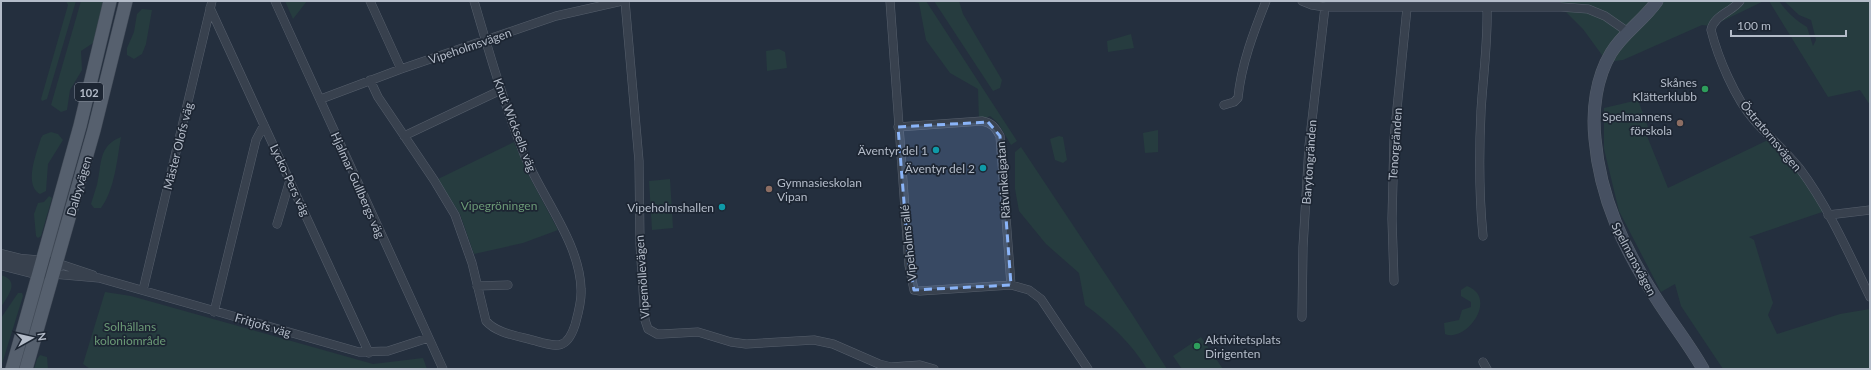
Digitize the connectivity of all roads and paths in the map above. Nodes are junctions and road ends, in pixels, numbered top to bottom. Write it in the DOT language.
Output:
graph roads {
  1 [pos="110,1"];
  2 [pos="126,1"];
  3 [pos="275,1"];
  4 [pos="370,1"];
  5 [pos="474,1"];
  6 [pos="622,1"];
  7 [pos="625,1"];
  8 [pos="1266,1"];
  9 [pos="1302,1"];
  10 [pos="1657,1"];
  11 [pos="1740,1"];
  12 [pos="890,3"];
  13 [pos="211,5"];
  14 [pos="1326,7"];
  15 [pos="1407,8"];
  16 [pos="1487,8"];
  17 [pos="1628,32"];
  18 [pos="485,41"];
  19 [pos="401,69"];
  20 [pos="370,80"];
  21 [pos="501,90"];
  22 [pos="321,99"];
  23 [pos="1224,105"];
  24 [pos="264,125"];
  25 [pos="898,127"];
  26 [pos="404,136"];
  27 [pos="290,180"];
  28 [pos="1870,210"];
  29 [pos="1828,215"];
  30 [pos="278,224"];
  31 [pos="1483,236"];
  32 [pos="1,255"];
  33 [pos="1,264"];
  34 [pos="39,267"];
  35 [pos="55,268"];
  36 [pos="1394,281"];
  37 [pos="508,285"];
  38 [pos="1011,285"];
  39 [pos="477,286"];
  40 [pos="143,290"];
  41 [pos="1870,297"];
  42 [pos="214,312"];
  43 [pos="1302,317"];
  44 [pos="428,338"];
  45 [pos="369,353"];
  46 [pos="1697,358"];
  47 [pos="12,369"];
  48 [pos="26,369"];
  49 [pos="442,369"];
  50 [pos="934,369"];
  51 [pos="1088,369"];
  52 [pos="1703,369"];
  53 [pos="1708,369"];
  1 -- 34 [label="main road, Dalbyvägen / 102"];
  2 -- 35 [label="main road, Dalbyvägen / 102"];
  3 -- 22 [label="street, Hjalmar Gullbergs väg"];
  4 -- 19 [label="street"];
  5 -- 18 [label="street, Knut Wicksells väg"];
  6 -- 18 [label="street, Vipeholmsvägen"];
  7 -- 50 [label="street, Vipemöllevägen"];
  8 -- 23 [label="street"];
  9 -- 14 [label="street"];
  10 -- 17 [label="main road, Spelmansvägen"];
  11 -- 29 [label="street, Östratornsvägen"];
  12 -- 25 [label="street, Vipeholms allé"];
  13 -- 24 [label="street, Lycko-Pers väg"];
  13 -- 40 [label="street, Mäster Olofs väg"];
  14 -- 15 [label="street"];
  14 -- 43 [label="street, Barytongränden"];
  15 -- 16 [label="street"];
  15 -- 36 [label="street, Tenorgränden"];
  16 -- 17 [label="street"];
  16 -- 31 [label="street"];
  17 -- 46 [label="main road, Spelmansvägen"];
  18 -- 19 [label="street, Vipeholmsvägen"];
  18 -- 21 [label="street, Knut Wicksells väg"];
  19 -- 20 [label="street, Vipeholmsvägen"];
  20 -- 22 [label="street, Vipeholmsvägen"];
  20 -- 26 [label="street"];
  21 -- 26 [label="street"];
  21 -- 39 [label="street, Knut Wicksells väg"];
  22 -- 44 [label="street, Hjalmar Gullbergs väg"];
  24 -- 27 [label="street, Lycko-Pers väg"];
  24 -- 42 [label="street"];
  25 -- 38 [label="street, Rätvinkelgatan"];
  25 -- 38 [label="street, Vipeholms allé"];
  26 -- 39 [label="street"];
  27 -- 30 [label="street"];
  27 -- 45 [label="street, Lycko-Pers väg"];
  28 -- 29 [label="street"];
  29 -- 41 [label="street, Östratornsvägen"];
  32 -- 34 [label="street"];
  33 -- 34 [label="street"];
  34 -- 35 [label="street"];
  34 -- 47 [label="main road, Dalbyvägen / 102"];
  35 -- 40 [label="street, Fritjofs väg"];
  35 -- 48 [label="main road, Dalbyvägen / 102"];
  37 -- 39 [label="street"];
  38 -- 51 [label="street, Vipeholms allé"];
  40 -- 42 [label="street, Fritjofs väg"];
  42 -- 45 [label="street, Fritjofs väg"];
  44 -- 45 [label="street, Fritjofs väg"];
  44 -- 49 [label="street, Hjalmar Gullbergs väg"];
  46 -- 52 [label="main road, Spelmansvägen"];
  46 -- 53 [label="main road, Spelmansvägen"];
}
